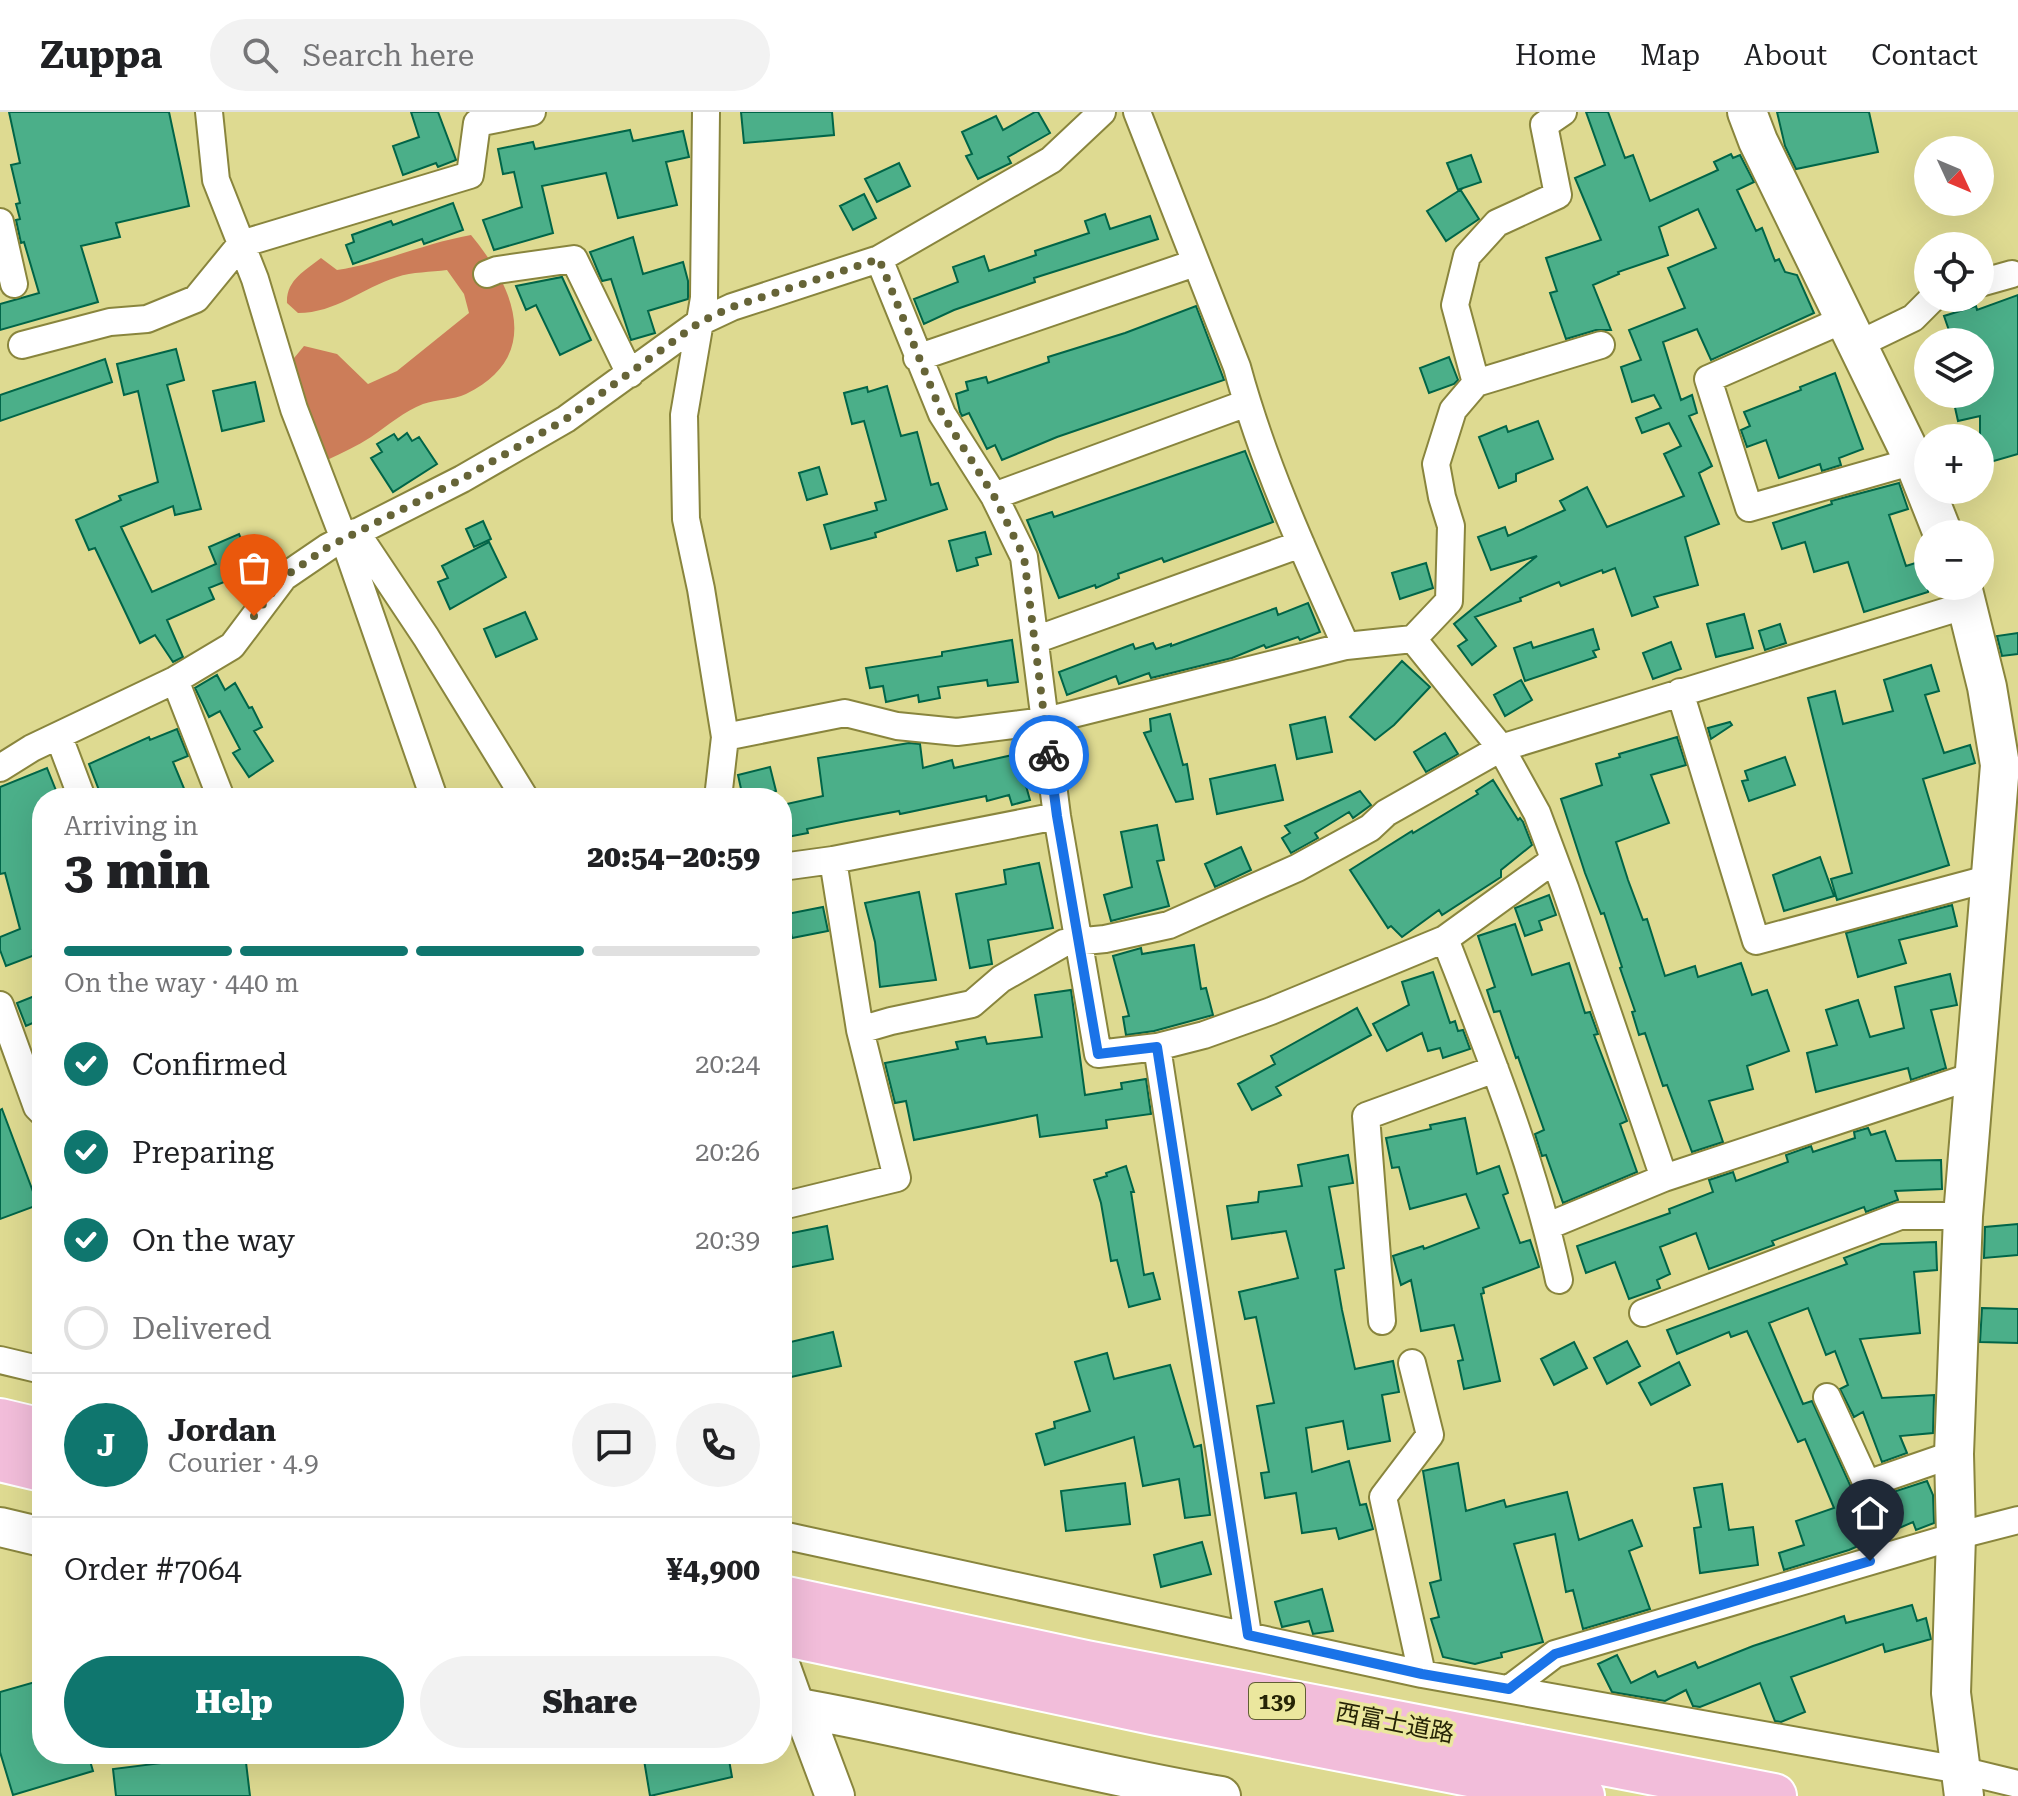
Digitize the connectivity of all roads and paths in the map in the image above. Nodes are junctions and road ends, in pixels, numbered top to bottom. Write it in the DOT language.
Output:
graph roads {
  1 [pos="209,112"];
  2 [pos="532,112"];
  3 [pos="706,112"];
  4 [pos="1102,112"];
  5 [pos="1137,112"];
  6 [pos="1563,112"];
  7 [pos="1747,112"];
  8 [pos="475,117"];
  9 [pos="0,222"];
  10 [pos="241,244"];
  11 [pos="879,259"];
  12 [pos="1195,263"];
  13 [pos="487,274"];
  14 [pos="2012,274"];
  15 [pos="1994,279"];
  16 [pos="14,284"];
  17 [pos="1919,312"];
  18 [pos="700,322"];
  19 [pos="1851,332"];
  20 [pos="22,345"];
  21 [pos="1601,345"];
  22 [pos="917,358"];
  23 [pos="630,374"];
  24 [pos="1476,383"];
  25 [pos="1247,403"];
  26 [pos="1914,461"];
  27 [pos="994,496"];
  28 [pos="350,535"];
  29 [pos="1301,544"];
  30 [pos="1949,600"];
  31 [pos="1965,600"];
  32 [pos="1413,639"];
  33 [pos="1035,640"];
  34 [pos="1346,646"];
  35 [pos="175,680"];
  36 [pos="1680,692"];
  37 [pos="1045,721"];
  38 [pos="59,737"];
  39 [pos="725,737"];
  40 [pos="1501,748"];
  41 [pos="0,768"];
  42 [pos="78,788"];
  43 [pos="217,788"];
  44 [pos="431,788"];
  45 [pos="519,788"];
  46 [pos="719,788"];
  47 [pos="1057,816"];
  48 [pos="833,860"];
  49 [pos="1554,860"];
  50 [pos="792,866"];
  51 [pos="1991,878"];
  52 [pos="1445,939"];
  53 [pos="1079,941"];
  54 [pos="0,1005"];
  55 [pos="860,1030"];
  56 [pos="1157,1047"];
  57 [pos="1495,1069"];
  58 [pos="1973,1076"];
  59 [pos="32,1093"];
  60 [pos="1664,1178"];
  61 [pos="792,1204"];
  62 [pos="1963,1216"];
  63 [pos="1548,1226"];
  64 [pos="1559,1280"];
  65 [pos="1643,1313"];
  66 [pos="1382,1321"];
  67 [pos="0,1360"];
  68 [pos="1412,1363"];
  69 [pos="32,1368"];
  70 [pos="1827,1397"];
  71 [pos="0,1421"];
  72 [pos="32,1429"];
  73 [pos="1954,1454"];
  74 [pos="0,1459"];
  75 [pos="32,1467"];
  76 [pos="2018,1520"];
  77 [pos="0,1527"];
  78 [pos="32,1535"];
  79 [pos="1956,1536"];
  80 [pos="792,1537"];
  81 [pos="792,1600"];
  82 [pos="792,1635"];
  83 [pos="1248,1635"];
  84 [pos="1422,1674"];
  85 [pos="1509,1689"];
  86 [pos="792,1706"];
  87 [pos="1962,1784"];
  88 [pos="2018,1784"];
  89 [pos="835,1796"];
  90 [pos="1221,1796"];
  91 [pos="1582,1796"];
  92 [pos="1774,1796"];
  1 -- 10 [label="street"];
  2 -- 8 [label="street"];
  3 -- 18 [label="street"];
  4 -- 11 [label="street"];
  5 -- 12 [label="street"];
  6 -- 24 [label="street"];
  7 -- 19 [label="street"];
  8 -- 10 [label="street"];
  9 -- 16 [label="street"];
  10 -- 20 [label="street"];
  10 -- 28 [label="street"];
  11 -- 18 [label="street"];
  11 -- 22 [label="street"];
  12 -- 22 [label="street"];
  12 -- 25 [label="street"];
  13 -- 23 [label="street"];
  14 -- 15 [label="street"];
  17 -- 19 [label="street"];
  18 -- 23 [label="street"];
  18 -- 39 [label="street"];
  19 -- 26 [label="street"];
  19 -- 26 [label="street"];
  21 -- 24 [label="street"];
  22 -- 27 [label="street"];
  23 -- 28 [label="street"];
  24 -- 32 [label="street"];
  25 -- 27 [label="street"];
  25 -- 29 [label="street"];
  27 -- 33 [label="street"];
  28 -- 35 [label="street"];
  28 -- 44 [label="street"];
  28 -- 45 [label="street"];
  29 -- 33 [label="street"];
  29 -- 34 [label="street"];
  30 -- 36 [label="street"];
  31 -- 51 [label="street"];
  32 -- 34 [label="street"];
  32 -- 40 [label="street"];
  33 -- 37 [label="street"];
  34 -- 37 [label="street"];
  35 -- 38 [label="street"];
  35 -- 43 [label="street"];
  36 -- 40 [label="street"];
  36 -- 51 [label="street"];
  37 -- 39 [label="street"];
  37 -- 47 [label="street"];
  38 -- 41 [label="street"];
  38 -- 42 [label="street"];
  39 -- 46 [label="street"];
  40 -- 49 [label="street"];
  40 -- 53 [label="street"];
  47 -- 48 [label="street"];
  47 -- 53 [label="street"];
  48 -- 50 [label="street"];
  48 -- 55 [label="street"];
  49 -- 52 [label="street"];
  49 -- 60 [label="street"];
  51 -- 58 [label="street"];
  52 -- 56 [label="street"];
  52 -- 57 [label="street"];
  53 -- 55 [label="street"];
  53 -- 56 [label="street"];
  54 -- 59 [label="street"];
  55 -- 61 [label="street"];
  56 -- 83 [label="street"];
  57 -- 63 [label="street"];
  57 -- 66 [label="street"];
  58 -- 60 [label="street"];
  58 -- 62 [label="street"];
  60 -- 63 [label="street"];
  62 -- 65 [label="street"];
  62 -- 73 [label="street"];
  63 -- 64 [label="street"];
  67 -- 69 [label="street"];
  68 -- 84 [label="street"];
  70 -- 73 [label="street"];
  71 -- 72 [label="highway"];
  73 -- 79 [label="street"];
  74 -- 75 [label="highway"];
  76 -- 79 [label="street"];
  77 -- 78 [label="street"];
  79 -- 85 [label="street"];
  79 -- 87 [label="street"];
  80 -- 83 [label="street"];
  81 -- 92 [label="highway, 西富士道路 / 139"];
  82 -- 91 [label="highway, 西富士道路 / 139"];
  83 -- 84 [label="street"];
  84 -- 85 [label="street"];
  85 -- 87 [label="street"];
  86 -- 89 [label="street"];
  86 -- 90 [label="street"];
  87 -- 88 [label="street"];
}
